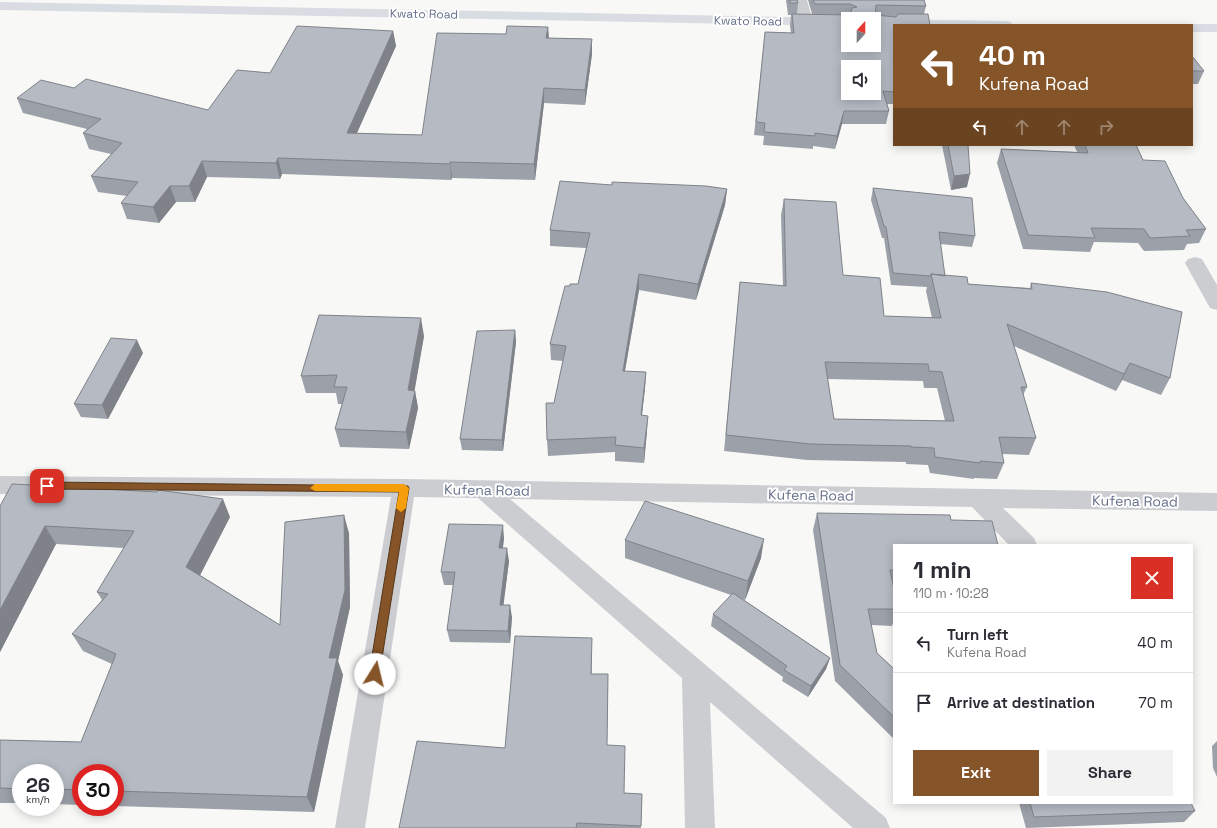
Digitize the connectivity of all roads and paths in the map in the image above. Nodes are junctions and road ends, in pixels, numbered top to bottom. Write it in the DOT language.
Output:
graph roads {
  1 [pos="4,0"];
  2 [pos="800,0"];
  3 [pos="0,6"];
  4 [pos="806,22"];
  5 [pos="841,22"];
  6 [pos="881,23"];
  7 [pos="940,24"];
  8 [pos="1193,28"];
  9 [pos="1217,28"];
  10 [pos="1195,263"];
  11 [pos="1217,303"];
  12 [pos="0,485"];
  13 [pos="404,488"];
  14 [pos="484,490"];
  15 [pos="978,498"];
  16 [pos="1217,502"];
  17 [pos="1024,544"];
  18 [pos="695,671"];
  19 [pos="350,828"];
  20 [pos="700,828"];
  21 [pos="876,828"];
  1 -- 3 [label="street"];
  2 -- 4 [label="street"];
  3 -- 4 [label="street, Kwato Road"];
  4 -- 5 [label="street, Kwato Road"];
  6 -- 7 [label="street"];
  8 -- 9 [label="street"];
  10 -- 11 [label="street"];
  12 -- 13 [label="street, Kufena Road"];
  13 -- 14 [label="street, Kufena Road"];
  13 -- 19 [label="street"];
  14 -- 15 [label="street, Kufena Road"];
  14 -- 18 [label="street"];
  15 -- 16 [label="street, Kufena Road"];
  15 -- 17 [label="street"];
  18 -- 20 [label="street"];
  18 -- 21 [label="street"];
}
